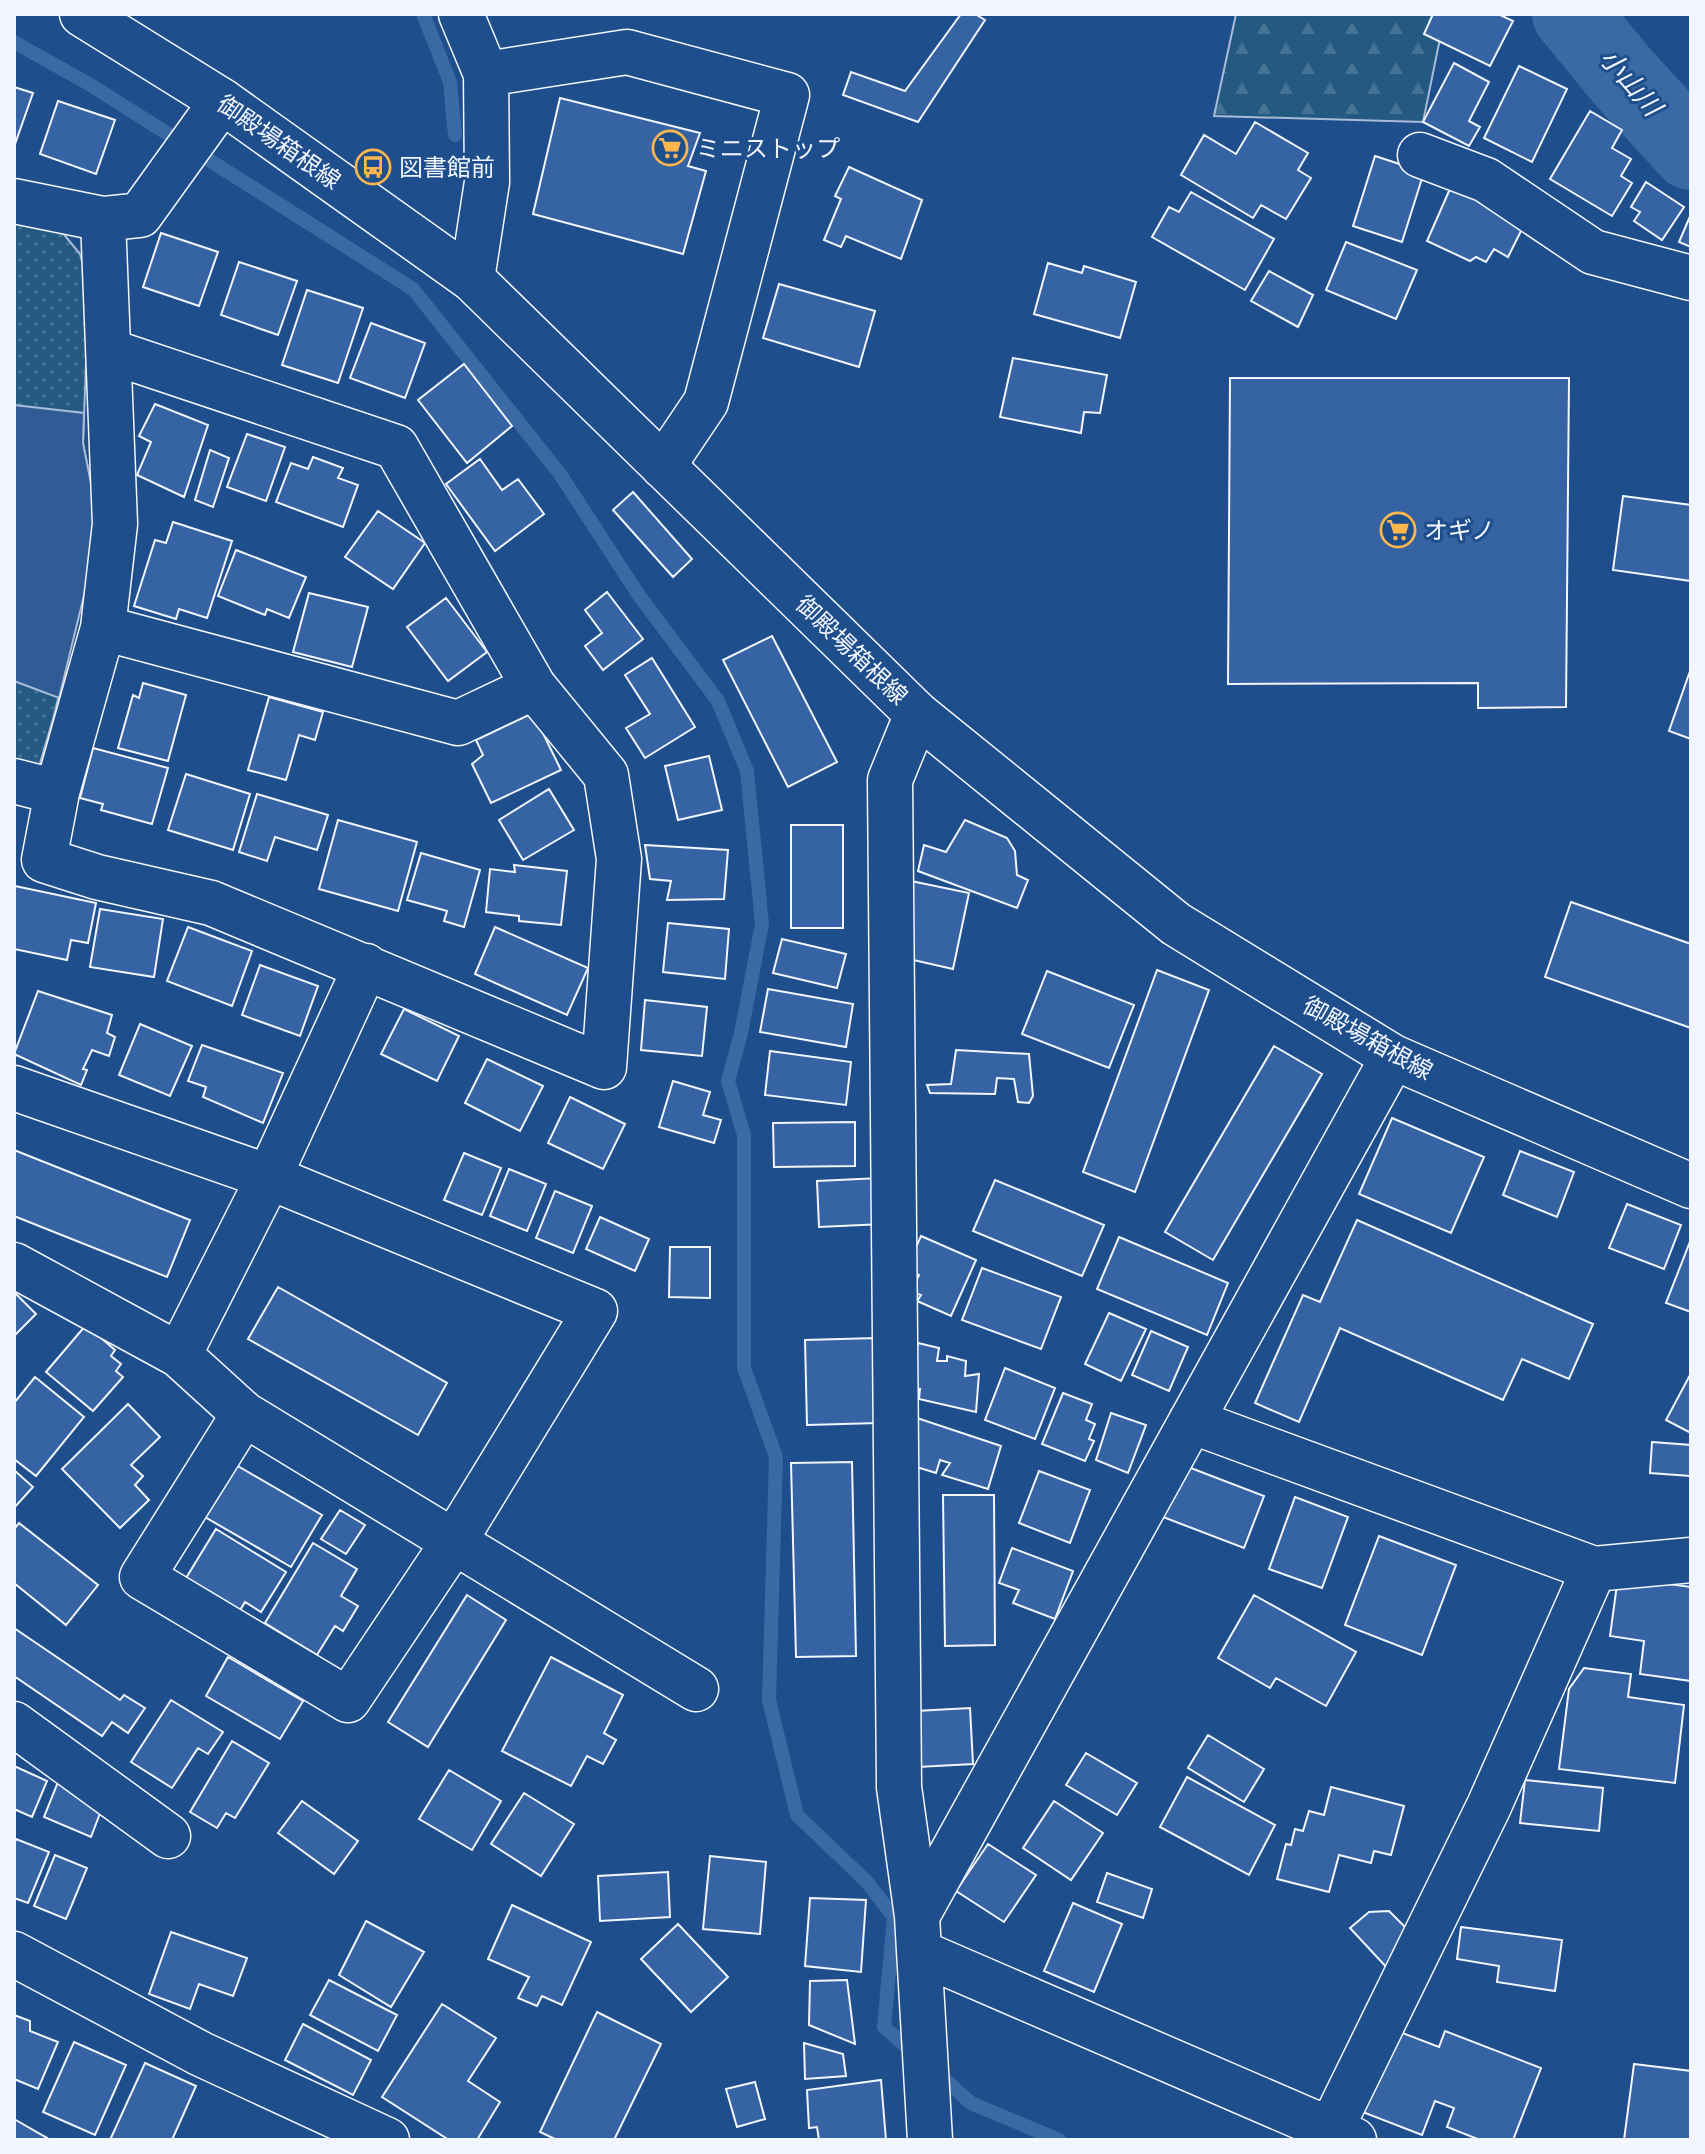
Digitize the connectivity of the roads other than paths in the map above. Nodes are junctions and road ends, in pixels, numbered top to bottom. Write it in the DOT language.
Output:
graph roads {
  1 [pos="82,14"];
  2 [pos="461,14"];
  3 [pos="486,74"];
  4 [pos="222,101"];
  5 [pos="1420,155"];
  6 [pos="14,201"];
  7 [pos="103,219"];
  8 [pos="1691,278"];
  9 [pos="472,279"];
  10 [pos="109,351"];
  11 [pos="663,466"];
  12 [pos="103,628"];
  13 [pos="534,687"];
  14 [pos="917,714"];
  15 [pos="14,781"];
  16 [pos="57,792"];
  17 [pos="366,966"];
  18 [pos="1393,1057"];
  19 [pos="14,1088"];
  20 [pos="1686,1174"];
  21 [pos="269,1177"];
  22 [pos="14,1265"];
  23 [pos="179,1355"];
  24 [pos="244,1414"];
  25 [pos="1191,1421"];
  26 [pos="455,1540"];
  27 [pos="1691,1560"];
  28 [pos="1594,1569"];
  29 [pos="696,1689"];
  30 [pos="14,1724"];
  31 [pos="168,1836"];
  32 [pos="918,1934"];
  33 [pos="14,1954"];
  34 [pos="1343,2134"];
  35 [pos="387,2140"];
  36 [pos="930,2140"];
  1 -- 4 [label="street, 御殿場箱根線"];
  2 -- 3 [label="street"];
  3 -- 9 [label="street"];
  3 -- 11 [label="street"];
  4 -- 7 [label="street"];
  4 -- 9 [label="street, 御殿場箱根線"];
  5 -- 8 [label="street"];
  6 -- 7 [label="street"];
  7 -- 10 [label="street"];
  9 -- 11 [label="street, 御殿場箱根線"];
  10 -- 12 [label="street"];
  10 -- 13 [label="street"];
  11 -- 14 [label="street, 御殿場箱根線"];
  12 -- 13 [label="street"];
  12 -- 16 [label="street"];
  13 -- 17 [label="street"];
  14 -- 18 [label="street, 御殿場箱根線"];
  14 -- 32 [label="street"];
  15 -- 16 [label="street"];
  16 -- 17 [label="street"];
  17 -- 21 [label="street"];
  18 -- 20 [label="street, 御殿場箱根線"];
  18 -- 25 [label="street"];
  19 -- 21 [label="street"];
  21 -- 23 [label="street"];
  21 -- 26 [label="street"];
  22 -- 23 [label="street"];
  23 -- 24 [label="street"];
  24 -- 26 [label="street"];
  24 -- 26 [label="street"];
  25 -- 28 [label="street"];
  25 -- 32 [label="street"];
  26 -- 29 [label="street"];
  27 -- 28 [label="street"];
  28 -- 34 [label="street"];
  30 -- 31 [label="street"];
  32 -- 34 [label="street"];
  32 -- 36 [label="street"];
  33 -- 35 [label="street"];
}
